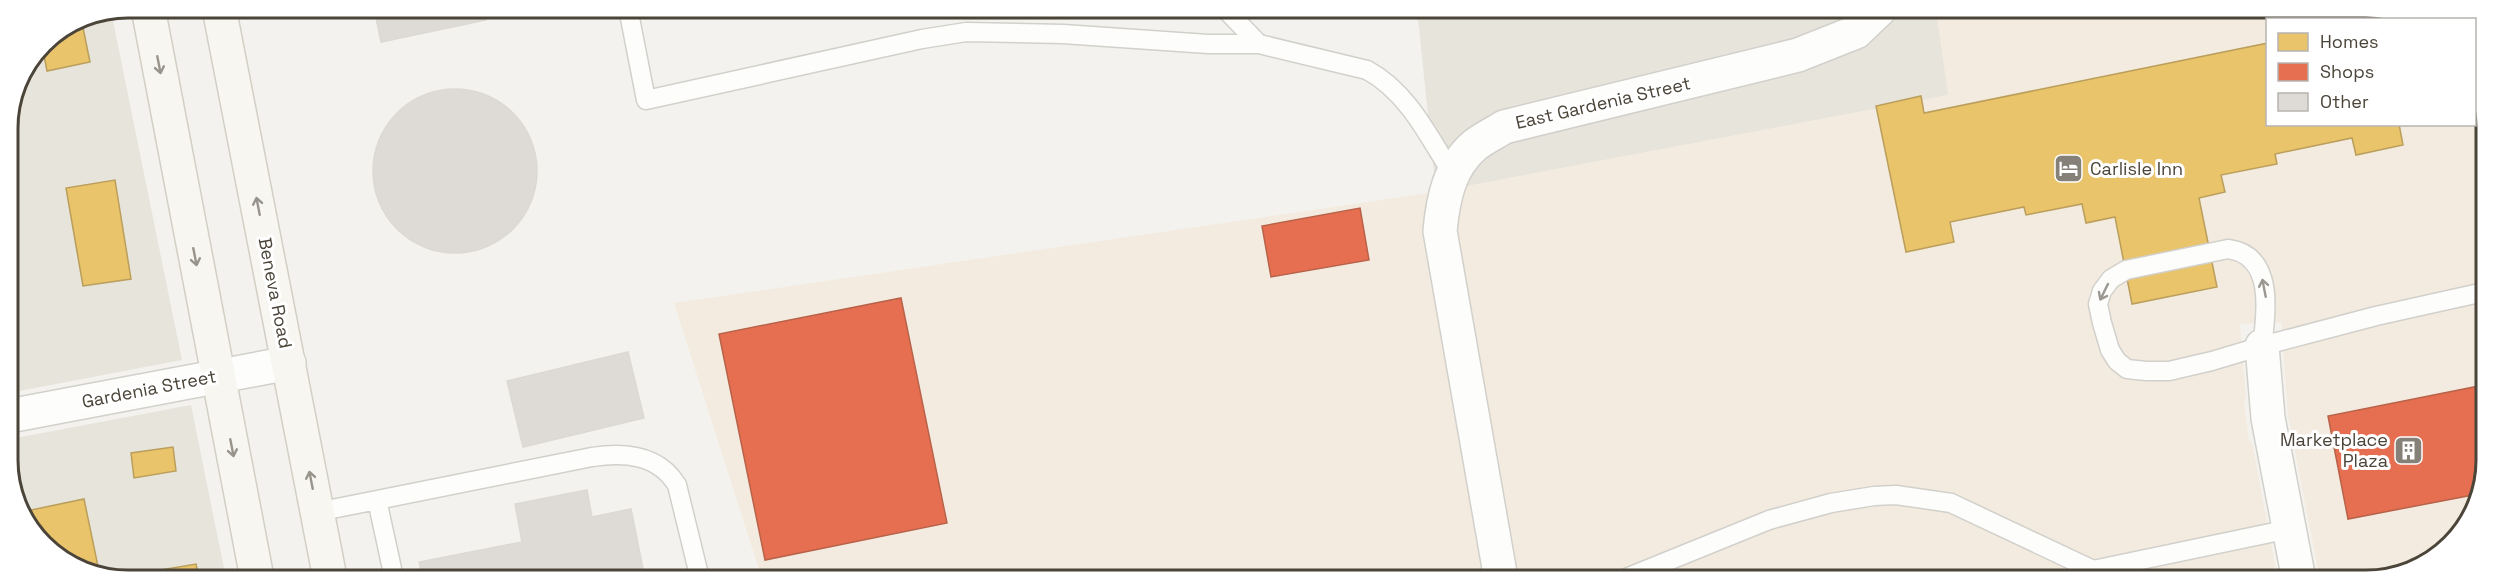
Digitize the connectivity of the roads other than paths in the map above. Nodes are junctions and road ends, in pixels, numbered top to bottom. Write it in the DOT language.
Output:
graph roads {
  1 [pos="150,18"];
  2 [pos="221,18"];
  3 [pos="630,18"];
  4 [pos="1234,18"];
  5 [pos="1871,18"];
  6 [pos="1259,44"];
  7 [pos="1453,175"];
  8 [pos="2476,294"];
  9 [pos="2262,346"];
  10 [pos="289,363"];
  11 [pos="218,376"];
  12 [pos="18,414"];
  13 [pos="377,500"];
  14 [pos="317,512"];
  15 [pos="2289,529"];
  16 [pos="255,570"];
  17 [pos="328,570"];
  18 [pos="392,570"];
  19 [pos="698,570"];
  20 [pos="1499,570"];
  21 [pos="1646,570"];
  22 [pos="2093,570"];
  23 [pos="2093,570"];
  24 [pos="2297,570"];
  1 -- 11 [label="main road, one-way"];
  10 -- 2 [label="main road, Beneva Road, one-way"];
  3 -- 6 [label="lane"];
  4 -- 6 [label="lane"];
  5 -- 7 [label="street, East Gardenia Street"];
  6 -- 7 [label="lane"];
  7 -- 20 [label="street, East Gardenia Street"];
  8 -- 9 [label="lane"];
  9 -- 9 [label="lane, one-way"];
  9 -- 15 [label="street"];
  10 -- 11 [label="street, Gardenia Street"];
  14 -- 10 [label="main road, Beneva Road, one-way"];
  11 -- 12 [label="street, Gardenia Street"];
  11 -- 16 [label="main road, one-way"];
  13 -- 14 [label="lane"];
  13 -- 18 [label="lane"];
  13 -- 19 [label="lane"];
  14 -- 17 [label="main road, Beneva Road"];
  15 -- 23 [label="lane"];
  15 -- 24 [label="street"];
  21 -- 22 [label="lane"];
}
